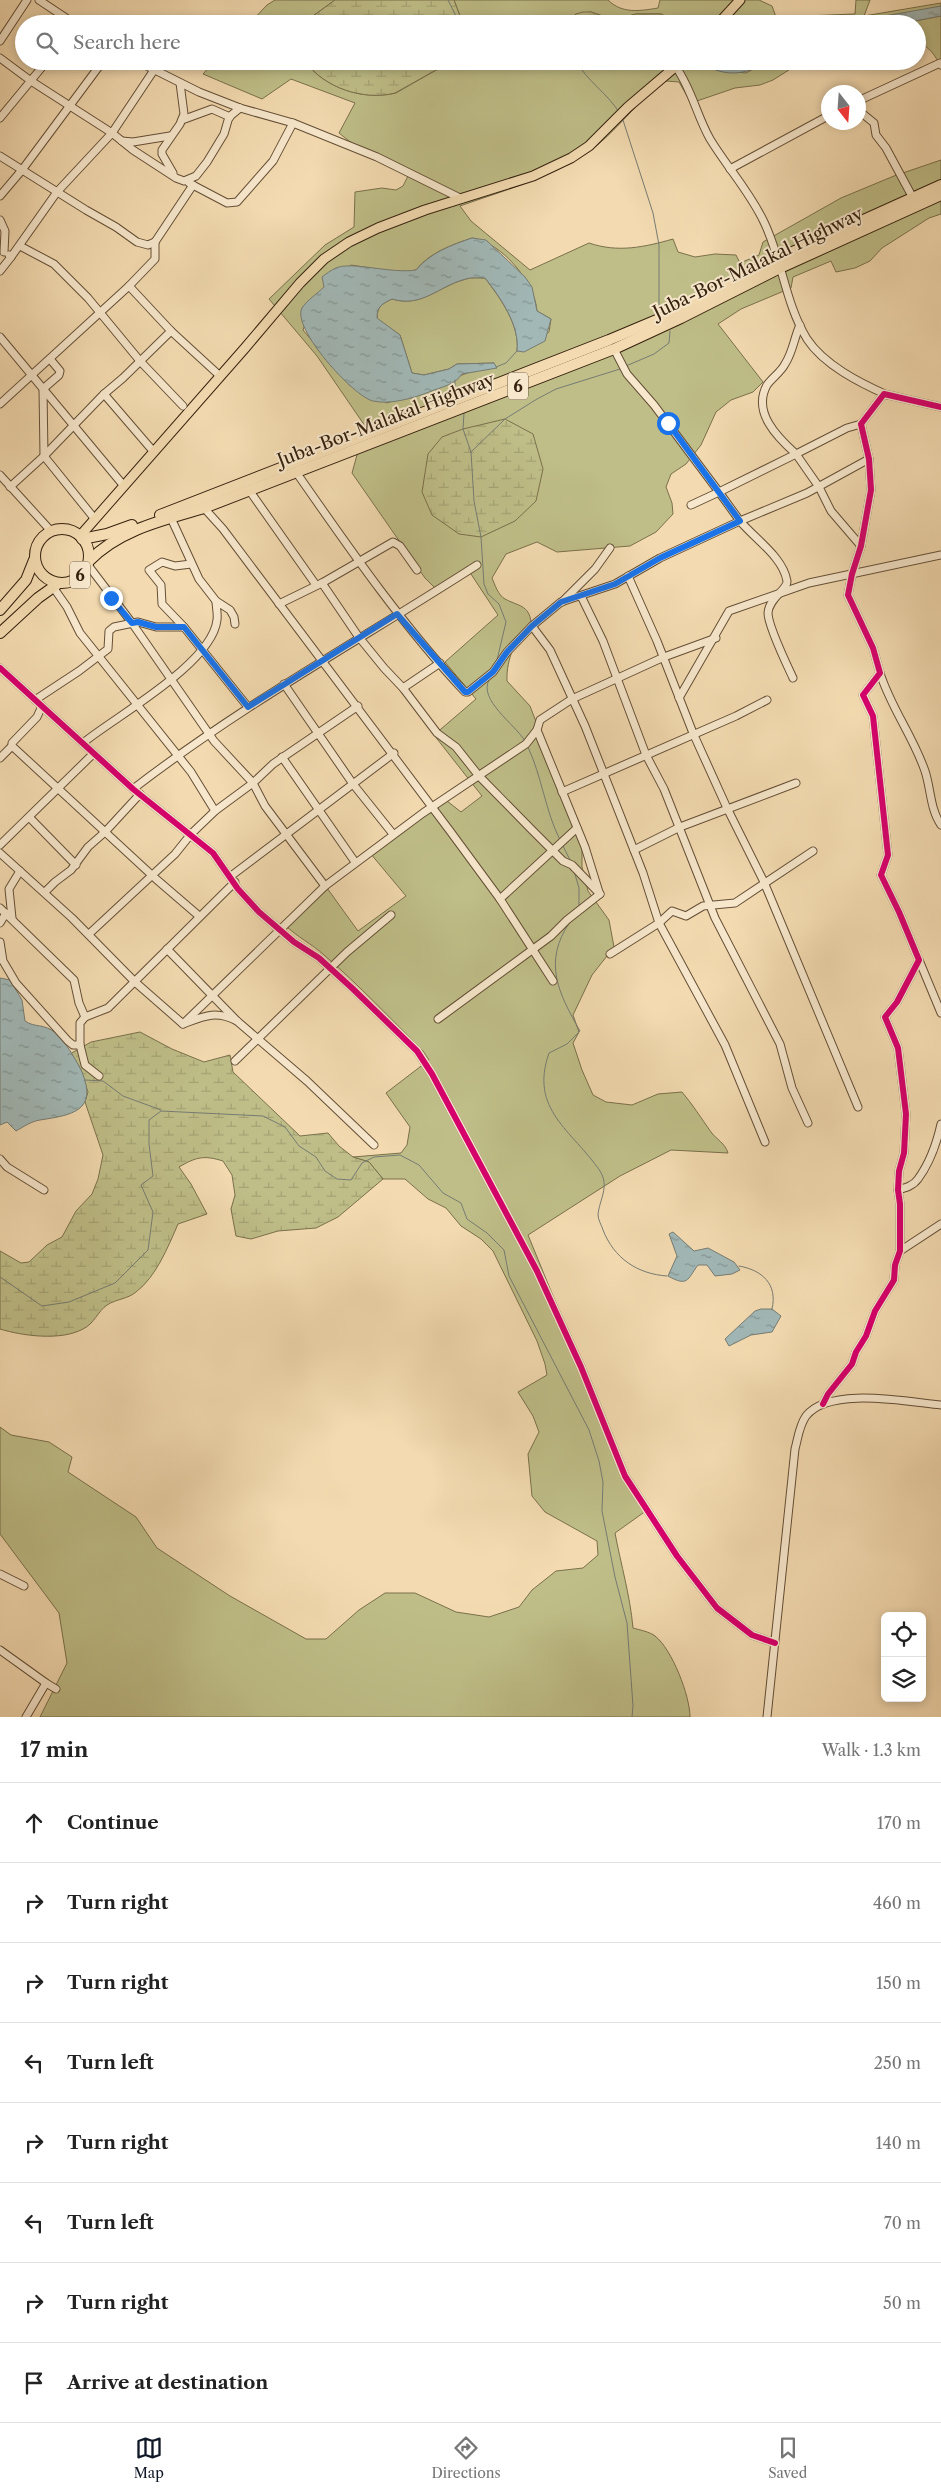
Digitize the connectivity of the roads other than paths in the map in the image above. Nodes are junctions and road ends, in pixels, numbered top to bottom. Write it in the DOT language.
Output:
graph roads {
  1 [pos="27,0"];
  2 [pos="39,0"];
  3 [pos="740,0"];
  4 [pos="17,15"];
  5 [pos="62,15"];
  6 [pos="726,15"];
  7 [pos="15,18"];
  8 [pos="0,41"];
  9 [pos="0,58"];
  10 [pos="941,63"];
  11 [pos="15,70"];
  12 [pos="16,70"];
  13 [pos="40,70"];
  14 [pos="96,70"];
  15 [pos="154,70"];
  16 [pos="672,70"];
  17 [pos="682,70"];
  18 [pos="926,70"];
  19 [pos="926,70"];
  20 [pos="31,82"];
  21 [pos="180,83"];
  22 [pos="866,97"];
  23 [pos="69,105"];
  24 [pos="240,108"];
  25 [pos="866,116"];
  26 [pos="230,117"];
  27 [pos="0,118"];
  28 [pos="182,120"];
  29 [pos="821,120"];
  30 [pos="293,124"];
  31 [pos="112,133"];
  32 [pos="170,136"];
  33 [pos="122,141"];
  34 [pos="0,156"];
  35 [pos="730,169"];
  36 [pos="22,170"];
  37 [pos="176,178"];
  38 [pos="184,181"];
  39 [pos="193,185"];
  40 [pos="941,185"];
  41 [pos="57,192"];
  42 [pos="941,195"];
  43 [pos="0,196"];
  44 [pos="913,198"];
  45 [pos="462,199"];
  46 [pos="0,220"];
  47 [pos="155,242"];
  48 [pos="20,246"];
  49 [pos="5,253"];
  50 [pos="779,264"];
  51 [pos="0,270"];
  52 [pos="129,286"];
  53 [pos="98,312"];
  54 [pos="800,324"];
  55 [pos="171,331"];
  56 [pos="0,337"];
  57 [pos="614,348"];
  58 [pos="50,359"];
  59 [pos="140,361"];
  60 [pos="32,376"];
  61 [pos="220,376"];
  62 [pos="43,389"];
  63 [pos="104,394"];
  64 [pos="0,404"];
  65 [pos="183,406"];
  66 [pos="941,406"];
  67 [pos="861,424"];
  68 [pos="74,425"];
  69 [pos="153,451"];
  70 [pos="796,454"];
  71 [pos="44,456"];
  72 [pos="869,459"];
  73 [pos="296,472"];
  74 [pos="0,475"];
  75 [pos="124,486"];
  76 [pos="819,486"];
  77 [pos="10,487"];
  78 [pos="249,490"];
  79 [pos="719,492"];
  80 [pos="691,505"];
  81 [pos="204,508"];
  82 [pos="94,518"];
  83 [pos="171,518"];
  84 [pos="740,521"];
  85 [pos="50,531"];
  86 [pos="81,537"];
  87 [pos="861,546"];
  88 [pos="610,548"];
  89 [pos="941,555"];
  90 [pos="34,560"];
  91 [pos="360,561"];
  92 [pos="88,563"];
  93 [pos="191,564"];
  94 [pos="478,565"];
  95 [pos="417,570"];
  96 [pos="852,574"];
  97 [pos="628,576"];
  98 [pos="319,584"];
  99 [pos="56,585"];
  100 [pos="581,596"];
  101 [pos="774,596"];
  102 [pos="216,601"];
  103 [pos="561,602"];
  104 [pos="279,604"];
  105 [pos="0,610"];
  106 [pos="397,614"];
  107 [pos="132,623"];
  108 [pos="235,624"];
  109 [pos="532,626"];
  110 [pos="184,627"];
  111 [pos="0,633"];
  112 [pos="359,638"];
  113 [pos="716,638"];
  114 [pos="200,651"];
  115 [pos="100,656"];
  116 [pos="664,657"];
  117 [pos="322,660"];
  118 [pos="440,663"];
  119 [pos="0,668"];
  120 [pos="880,673"];
  121 [pos="793,678"];
  122 [pos="618,679"];
  123 [pos="170,680"];
  124 [pos="284,684"];
  125 [pos="403,688"];
  126 [pos="679,698"];
  127 [pos="572,699"];
  128 [pos="35,700"];
  129 [pos="766,700"];
  130 [pos="138,705"];
  131 [pos="42,706"];
  132 [pos="358,706"];
  133 [pos="248,707"];
  134 [pos="537,730"];
  135 [pos="318,732"];
  136 [pos="209,733"];
  137 [pos="693,733"];
  138 [pos="83,743"];
  139 [pos="12,746"];
  140 [pos="394,753"];
  141 [pos="93,754"];
  142 [pos="178,755"];
  143 [pos="646,755"];
  144 [pos="0,758"];
  145 [pos="282,758"];
  146 [pos="605,774"];
  147 [pos="479,776"];
  148 [pos="253,783"];
  149 [pos="796,783"];
  150 [pos="353,784"];
  151 [pos="59,788"];
  152 [pos="133,789"];
  153 [pos="562,792"];
  154 [pos="140,794"];
  155 [pos="432,807"];
  156 [pos="727,808"];
  157 [pos="319,809"];
  158 [pos="215,811"];
  159 [pos="30,818"];
  160 [pos="941,825"];
  161 [pos="680,827"];
  162 [pos="577,828"];
  163 [pos="105,832"];
  164 [pos="191,834"];
  165 [pos="287,834"];
  166 [pos="393,834"];
  167 [pos="0,845"];
  168 [pos="552,850"];
  169 [pos="634,850"];
  170 [pos="813,851"];
  171 [pos="0,853"];
  172 [pos="355,862"];
  173 [pos="76,865"];
  174 [pos="20,871"];
  175 [pos="152,875"];
  176 [pos="233,879"];
  177 [pos="764,882"];
  178 [pos="325,886"];
  179 [pos="45,892"];
  180 [pos="600,894"];
  181 [pos="500,899"];
  182 [pos="711,904"];
  183 [pos="0,908"];
  184 [pos="391,915"];
  185 [pos="9,916"];
  186 [pos="199,916"];
  187 [pos="0,923"];
  188 [pos="659,923"];
  189 [pos="279,930"];
  190 [pos="89,934"];
  191 [pos="0,942"];
  192 [pos="167,949"];
  193 [pos="532,950"];
  194 [pos="610,954"];
  195 [pos="919,960"];
  196 [pos="331,968"];
  197 [pos="552,981"];
  198 [pos="134,982"];
  199 [pos="213,996"];
  200 [pos="941,1013"];
  201 [pos="85,1017"];
  202 [pos="438,1019"];
  203 [pos="237,1020"];
  204 [pos="183,1024"];
  205 [pos="256,1038"];
  206 [pos="80,1044"];
  207 [pos="235,1061"];
  208 [pos="99,1076"];
  209 [pos="858,1107"];
  210 [pos="808,1123"];
  211 [pos="941,1124"];
  212 [pos="765,1142"];
  213 [pos="374,1145"];
  214 [pos="0,1160"];
  215 [pos="44,1190"];
  216 [pos="898,1190"];
  217 [pos="941,1224"];
  218 [pos="900,1251"];
  219 [pos="823,1404"];
  220 [pos="941,1405"];
  221 [pos="0,1574"];
  222 [pos="24,1586"];
  223 [pos="775,1643"];
  224 [pos="0,1650"];
  225 [pos="46,1683"];
  226 [pos="56,1689"];
  227 [pos="26,1717"];
  228 [pos="767,1717"];
  1 -- 4 [label="street"];
  2 -- 5 [label="street"];
  3 -- 6 [label="main road"];
  7 -- 8 [label="street"];
  9 -- 11 [label="street"];
  10 -- 19 [label="street"];
  12 -- 20 [label="street"];
  13 -- 20 [label="street"];
  14 -- 23 [label="street"];
  15 -- 21 [label="street"];
  15 -- 31 [label="street"];
  16 -- 45 [label="main road, 6"];
  17 -- 35 [label="street"];
  18 -- 22 [label="street"];
  20 -- 23 [label="street"];
  20 -- 27 [label="street"];
  21 -- 24 [label="street"];
  21 -- 28 [label="street"];
  23 -- 31 [label="street"];
  23 -- 36 [label="street"];
  24 -- 26 [label="street"];
  24 -- 30 [label="street"];
  25 -- 44 [label="street"];
  26 -- 28 [label="street"];
  26 -- 38 [label="street"];
  28 -- 32 [label="street"];
  29 -- 35 [label="street"];
  30 -- 39 [label="street"];
  30 -- 45 [label="street"];
  31 -- 33 [label="street"];
  31 -- 41 [label="street"];
  32 -- 33 [label="street"];
  32 -- 37 [label="street"];
  33 -- 37 [label="street"];
  34 -- 36 [label="street"];
  35 -- 50 [label="street"];
  36 -- 41 [label="street"];
  36 -- 43 [label="street"];
  37 -- 38 [label="street"];
  38 -- 39 [label="street"];
  39 -- 47 [label="street"];
  40 -- 44 [label="highway, Juba-Bor-Malakal Highway / 6"];
  41 -- 47 [label="street"];
  41 -- 48 [label="street"];
  42 -- 50 [label="highway, Juba-Bor-Malakal Highway / 6"];
  44 -- 50 [label="highway, Juba-Bor-Malakal Highway / 6"];
  45 -- 61 [label="main road, 6"];
  46 -- 49 [label="street"];
  47 -- 52 [label="street"];
  48 -- 49 [label="street"];
  48 -- 53 [label="street"];
  49 -- 51 [label="street"];
  50 -- 54 [label="street"];
  50 -- 57 [label="highway, Juba-Bor-Malakal Highway / 6"];
  50 -- 86 [label="highway, Juba-Bor-Malakal Highway / 6"];
  52 -- 53 [label="street"];
  52 -- 55 [label="street"];
  53 -- 58 [label="street"];
  53 -- 59 [label="street"];
  54 -- 66 [label="street"];
  54 -- 70 [label="street"];
  55 -- 59 [label="street"];
  55 -- 61 [label="street"];
  56 -- 60 [label="street"];
  57 -- 73 [label="highway, Juba-Bor-Malakal Highway / 6"];
  57 -- 79 [label="street"];
  58 -- 60 [label="street"];
  58 -- 62 [label="street"];
  59 -- 63 [label="street"];
  59 -- 65 [label="street"];
  60 -- 62 [label="street"];
  60 -- 64 [label="street"];
  61 -- 69 [label="main road, 6"];
  62 -- 68 [label="street"];
  62 -- 71 [label="street"];
  63 -- 68 [label="street"];
  63 -- 69 [label="street"];
  66 -- 67 [label="street"];
  67 -- 70 [label="street"];
  67 -- 72 [label="street"];
  68 -- 71 [label="street"];
  68 -- 75 [label="street"];
  69 -- 75 [label="main road, 6"];
  70 -- 76 [label="street"];
  70 -- 79 [label="street"];
  71 -- 77 [label="street"];
  71 -- 82 [label="street"];
  72 -- 76 [label="street"];
  72 -- 87 [label="street"];
  73 -- 78 [label="highway, Juba-Bor-Malakal Highway / 6"];
  73 -- 91 [label="street"];
  74 -- 77 [label="street"];
  75 -- 82 [label="main road, 6"];
  76 -- 84 [label="street"];
  76 -- 87 [label="street"];
  77 -- 85 [label="street"];
  78 -- 81 [label="highway, Juba-Bor-Malakal Highway / 6"];
  78 -- 98 [label="street"];
  79 -- 80 [label="street"];
  79 -- 84 [label="street"];
  81 -- 83 [label="highway, Juba-Bor-Malakal Highway / 6"];
  81 -- 104 [label="street"];
  82 -- 86 [label="main road, 6"];
  83 -- 92 [label="highway, Juba-Bor-Malakal Highway / 6"];
  83 -- 93 [label="street"];
  84 -- 97 [label="street"];
  84 -- 101 [label="street"];
  85 -- 86 [label="highway, Juba-Bor-Malakal Highway / 6"];
  85 -- 90 [label="highway"];
  86 -- 92 [label="highway, 6"];
  87 -- 96 [label="street"];
  88 -- 103 [label="street"];
  89 -- 96 [label="street"];
  90 -- 99 [label="highway, 6"];
  90 -- 105 [label="highway"];
  91 -- 95 [label="street"];
  91 -- 98 [label="street"];
  91 -- 106 [label="street"];
  92 -- 99 [label="highway, Juba-Bor-Malakal Highway / 6"];
  92 -- 107 [label="street"];
  93 -- 102 [label="street"];
  93 -- 110 [label="street"];
  94 -- 106 [label="street"];
  96 -- 101 [label="street"];
  96 -- 120 [label="street"];
  97 -- 100 [label="street"];
  97 -- 116 [label="street"];
  98 -- 104 [label="street"];
  98 -- 112 [label="street"];
  99 -- 111 [label="highway, Juba-Bor-Malakal Highway / 6"];
  99 -- 115 [label="street"];
  100 -- 103 [label="street"];
  100 -- 122 [label="street"];
  101 -- 113 [label="street"];
  101 -- 121 [label="street"];
  102 -- 108 [label="street"];
  102 -- 114 [label="street"];
  103 -- 109 [label="street"];
  104 -- 117 [label="street"];
  106 -- 112 [label="street"];
  106 -- 118 [label="street"];
  107 -- 110 [label="street"];
  107 -- 115 [label="street"];
  107 -- 123 [label="street"];
  109 -- 118 [label="street"];
  109 -- 127 [label="street"];
  110 -- 114 [label="street"];
  112 -- 117 [label="street"];
  112 -- 125 [label="street"];
  113 -- 116 [label="street"];
  113 -- 126 [label="street"];
  114 -- 123 [label="street"];
  114 -- 133 [label="street"];
  115 -- 128 [label="street"];
  115 -- 130 [label="street"];
  116 -- 122 [label="street"];
  116 -- 126 [label="street"];
  117 -- 124 [label="street"];
  117 -- 132 [label="street"];
  118 -- 125 [label="street"];
  119 -- 128 [label="street"];
  120 -- 160 [label="street"];
  120 -- 195 [label="street"];
  122 -- 127 [label="street"];
  122 -- 143 [label="street"];
  123 -- 130 [label="street"];
  123 -- 136 [label="street"];
  124 -- 133 [label="street"];
  124 -- 135 [label="street"];
  125 -- 147 [label="street"];
  126 -- 137 [label="street"];
  127 -- 134 [label="street"];
  127 -- 146 [label="street"];
  128 -- 131 [label="street"];
  129 -- 137 [label="street"];
  130 -- 138 [label="street"];
  130 -- 142 [label="street"];
  131 -- 138 [label="street"];
  131 -- 139 [label="street"];
  132 -- 135 [label="street"];
  132 -- 140 [label="street"];
  133 -- 136 [label="street"];
  134 -- 147 [label="street"];
  134 -- 153 [label="street"];
  135 -- 145 [label="street"];
  135 -- 150 [label="street"];
  136 -- 142 [label="street"];
  136 -- 148 [label="street"];
  137 -- 143 [label="street"];
  137 -- 156 [label="street"];
  138 -- 141 [label="street"];
  139 -- 144 [label="street"];
  139 -- 151 [label="street"];
  140 -- 150 [label="street"];
  140 -- 155 [label="street"];
  141 -- 151 [label="street"];
  141 -- 152 [label="street"];
  142 -- 152 [label="street"];
  142 -- 158 [label="street"];
  143 -- 146 [label="street"];
  143 -- 161 [label="street"];
  145 -- 148 [label="street"];
  145 -- 157 [label="street"];
  146 -- 153 [label="street"];
  146 -- 169 [label="street"];
  147 -- 155 [label="street"];
  147 -- 168 [label="street"];
  148 -- 158 [label="street"];
  148 -- 165 [label="street"];
  149 -- 156 [label="street"];
  150 -- 157 [label="street"];
  150 -- 166 [label="street"];
  151 -- 159 [label="street"];
  151 -- 163 [label="street"];
  152 -- 154 [label="street"];
  153 -- 162 [label="street"];
  154 -- 163 [label="street"];
  154 -- 164 [label="street"];
  155 -- 166 [label="street"];
  155 -- 181 [label="street"];
  156 -- 161 [label="street"];
  156 -- 177 [label="street"];
  157 -- 165 [label="street"];
  157 -- 172 [label="street"];
  158 -- 164 [label="street"];
  159 -- 167 [label="street"];
  159 -- 173 [label="street"];
  161 -- 169 [label="street"];
  161 -- 182 [label="street"];
  162 -- 168 [label="street"];
  162 -- 180 [label="street"];
  163 -- 173 [label="street"];
  163 -- 175 [label="street"];
  164 -- 175 [label="street"];
  164 -- 176 [label="street"];
  165 -- 176 [label="street"];
  165 -- 178 [label="street"];
  166 -- 172 [label="street"];
  168 -- 180 [label="street"];
  168 -- 181 [label="street"];
  169 -- 188 [label="street"];
  170 -- 177 [label="street"];
  171 -- 174 [label="street"];
  172 -- 178 [label="street"];
  173 -- 179 [label="street"];
  174 -- 179 [label="street"];
  174 -- 185 [label="street"];
  175 -- 186 [label="street"];
  175 -- 190 [label="street"];
  176 -- 186 [label="street"];
  176 -- 189 [label="street"];
  177 -- 182 [label="street"];
  177 -- 209 [label="street"];
  178 -- 189 [label="street"];
  179 -- 190 [label="street"];
  180 -- 193 [label="street"];
  181 -- 193 [label="street"];
  182 -- 188 [label="street"];
  182 -- 210 [label="street"];
  183 -- 185 [label="street"];
  184 -- 196 [label="street"];
  185 -- 187 [label="street"];
  185 -- 201 [label="street"];
  186 -- 192 [label="street"];
  188 -- 194 [label="street"];
  188 -- 212 [label="street"];
  189 -- 196 [label="street"];
  189 -- 199 [label="street"];
  190 -- 198 [label="street"];
  191 -- 206 [label="street"];
  192 -- 198 [label="street"];
  192 -- 199 [label="street"];
  193 -- 197 [label="street"];
  193 -- 202 [label="street"];
  195 -- 200 [label="street"];
  195 -- 216 [label="street"];
  196 -- 205 [label="street"];
  196 -- 223 [label="street"];
  198 -- 201 [label="street"];
  198 -- 204 [label="street"];
  199 -- 203 [label="street"];
  199 -- 204 [label="street"];
  201 -- 206 [label="street"];
  203 -- 204 [label="street"];
  203 -- 205 [label="street"];
  205 -- 207 [label="street"];
  205 -- 213 [label="street"];
  206 -- 208 [label="street"];
  211 -- 216 [label="street"];
  214 -- 215 [label="street"];
  216 -- 218 [label="street"];
  217 -- 218 [label="street"];
  218 -- 219 [label="street"];
  219 -- 220 [label="street"];
  219 -- 223 [label="street"];
  221 -- 222 [label="street"];
  223 -- 228 [label="street"];
  224 -- 225 [label="street"];
  225 -- 226 [label="street"];
  225 -- 227 [label="street"];
}
